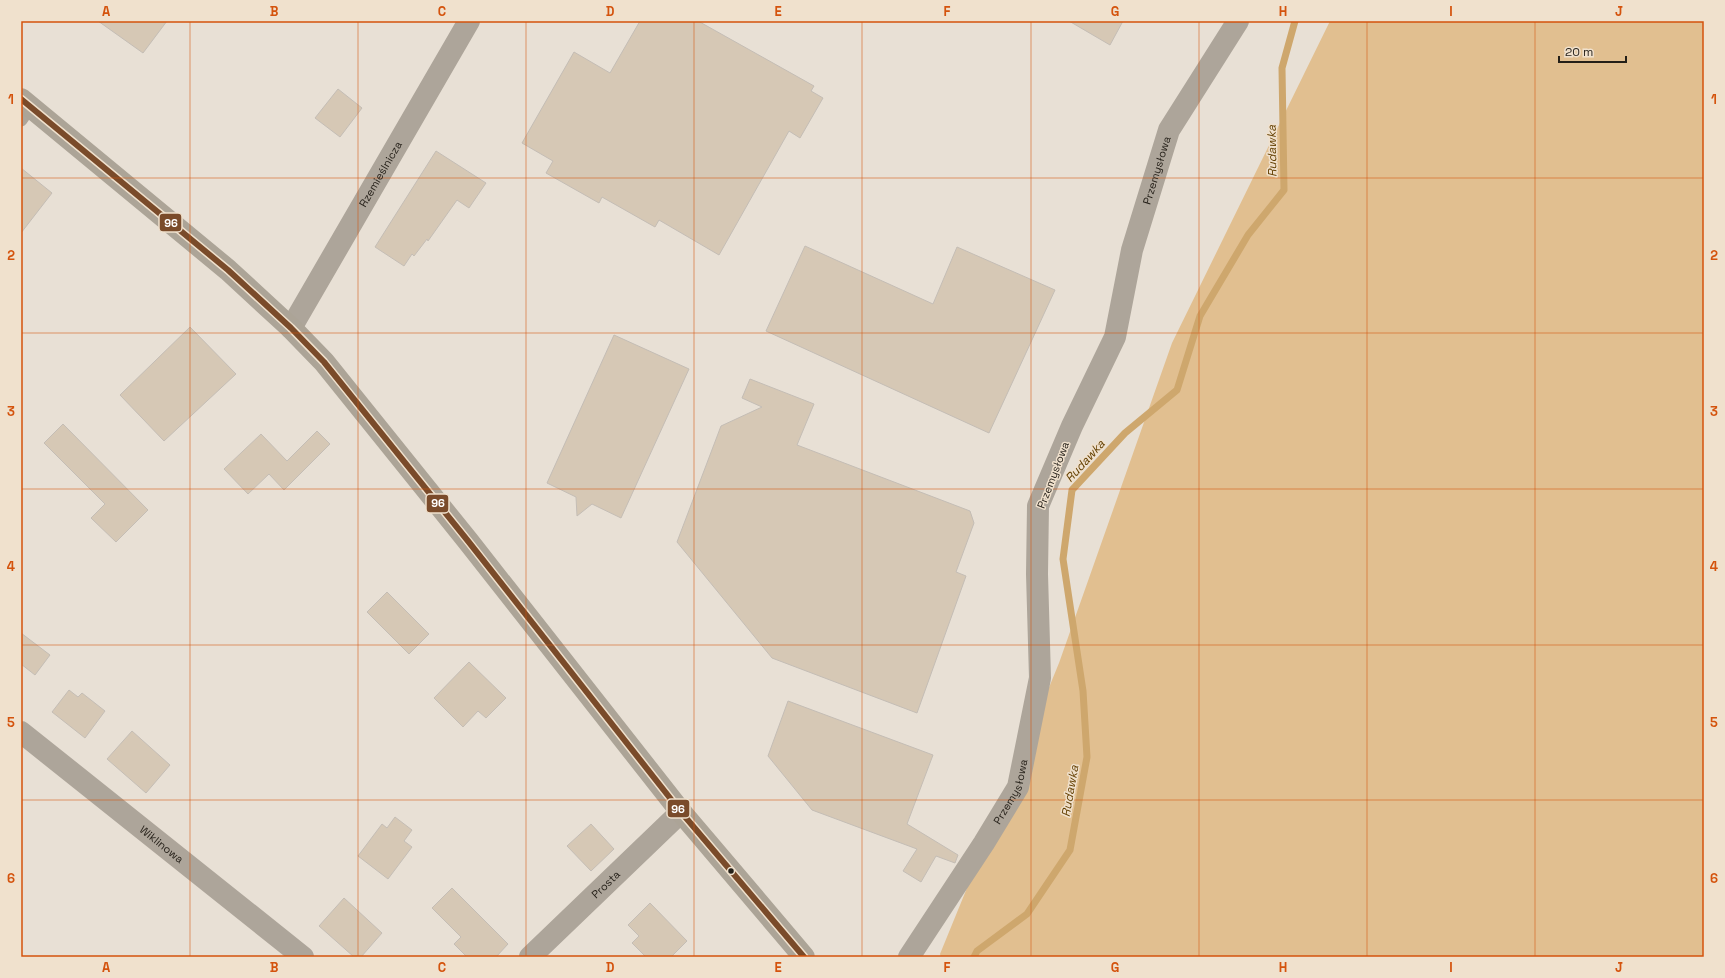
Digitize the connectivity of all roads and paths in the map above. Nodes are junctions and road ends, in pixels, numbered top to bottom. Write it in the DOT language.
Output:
graph roads {
  1 [pos="469,21"];
  2 [pos="1238,21"];
  3 [pos="24,109"];
  4 [pos="291,328"];
  5 [pos="21,732"];
  6 [pos="681,812"];
  7 [pos="303,957"];
  8 [pos="530,957"];
  9 [pos="804,957"];
  10 [pos="909,957"];
  1 -- 4 [label="street, Rzemieślnicza"];
  2 -- 10 [label="street, Przemysłowa"];
  3 -- 4 [label="street"];
  4 -- 6 [label="street"];
  5 -- 7 [label="street, Wiklinowa"];
  6 -- 8 [label="street, Prosta"];
  6 -- 9 [label="street"];
}
